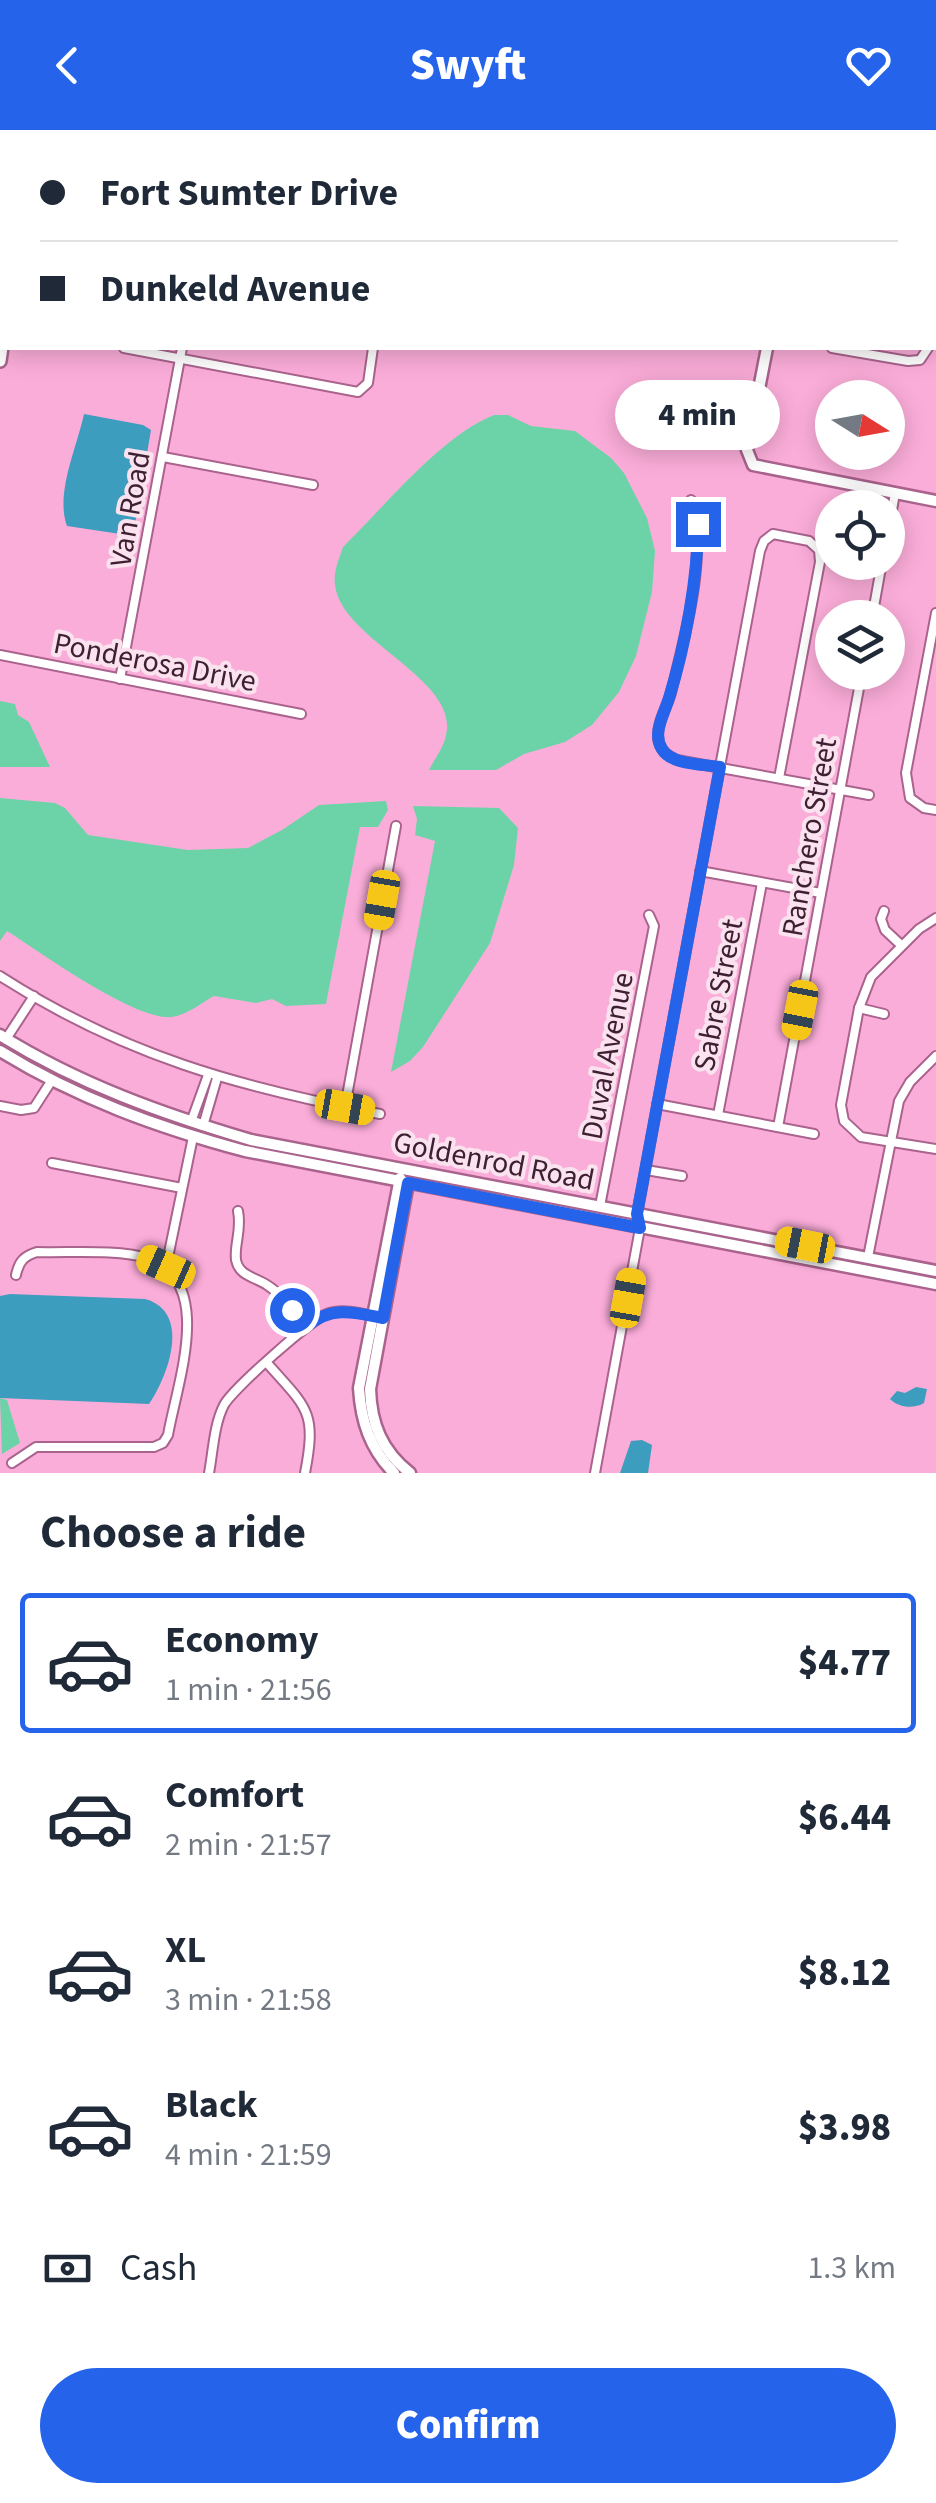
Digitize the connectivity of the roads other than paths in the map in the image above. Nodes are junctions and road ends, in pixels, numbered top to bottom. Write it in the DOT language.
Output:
graph roads {
  1 [pos="135,350"];
  2 [pos="182,350"];
  3 [pos="373,350"];
  4 [pos="767,350"];
  5 [pos="843,350"];
  6 [pos="927,350"];
  7 [pos="180,358"];
  8 [pos="163,456"];
  9 [pos="314,485"];
  10 [pos="879,490"];
  11 [pos="905,495"];
  12 [pos="691,500"];
  13 [pos="936,501"];
  14 [pos="936,613"];
  15 [pos="0,654"];
  16 [pos="926,667"];
  17 [pos="936,669"];
  18 [pos="120,679"];
  19 [pos="859,690"];
  20 [pos="301,714"];
  21 [pos="720,767"];
  22 [pos="779,778"];
  23 [pos="840,790"];
  24 [pos="869,795"];
  25 [pos="936,810"];
  26 [pos="396,826"];
  27 [pos="700,871"];
  28 [pos="762,882"];
  29 [pos="821,893"];
  30 [pos="884,911"];
  31 [pos="649,915"];
  32 [pos="936,918"];
  33 [pos="901,946"];
  34 [pos="0,976"];
  35 [pos="34,996"];
  36 [pos="859,1008"];
  37 [pos="884,1014"];
  38 [pos="3,1037"];
  39 [pos="0,1051"];
  40 [pos="936,1056"];
  41 [pos="212,1076"];
  42 [pos="52,1080"];
  43 [pos="200,1094"];
  44 [pos="211,1098"];
  45 [pos="657,1104"];
  46 [pos="0,1106"];
  47 [pos="345,1107"];
  48 [pos="380,1114"];
  49 [pos="718,1115"];
  50 [pos="197,1124"];
  51 [pos="778,1127"];
  52 [pos="814,1134"];
  53 [pos="193,1137"];
  54 [pos="890,1142"];
  55 [pos="936,1149"];
  56 [pos="285,1160"];
  57 [pos="52,1163"];
  58 [pos="404,1169"];
  59 [pos="646,1170"];
  60 [pos="432,1174"];
  61 [pos="682,1176"];
  62 [pos="402,1182"];
  63 [pos="182,1188"];
  64 [pos="600,1206"];
  65 [pos="238,1211"];
  66 [pos="637,1214"];
  67 [pos="640,1228"];
  68 [pos="868,1257"];
  69 [pos="802,1258"];
  70 [pos="166,1267"];
  71 [pos="865,1270"];
  72 [pos="931,1270"];
  73 [pos="16,1276"];
  74 [pos="936,1284"];
  75 [pos="377,1317"];
  76 [pos="307,1326"];
  77 [pos="268,1363"];
  78 [pos="12,1463"];
  79 [pos="209,1473"];
  80 [pos="305,1473"];
  81 [pos="394,1473"];
  82 [pos="410,1473"];
  83 [pos="595,1473"];
  1 -- 7 [label="street"];
  2 -- 7 [label="street, Van Road"];
  3 -- 7 [label="street"];
  4 -- 10 [label="main road"];
  5 -- 6 [label="street"];
  7 -- 8 [label="street, Van Road"];
  8 -- 9 [label="street"];
  8 -- 18 [label="street, Van Road"];
  11 -- 13 [label="main road"];
  12 -- 21 [label="street"];
  14 -- 16 [label="street"];
  15 -- 18 [label="street, Ponderosa Drive"];
  16 -- 17 [label="street"];
  16 -- 25 [label="street"];
  18 -- 20 [label="street, Ponderosa Drive"];
  19 -- 23 [label="street, Ranchero Street"];
  21 -- 22 [label="street"];
  21 -- 22 [label="street"];
  21 -- 27 [label="street"];
  22 -- 23 [label="street"];
  23 -- 24 [label="street"];
  23 -- 29 [label="street, Ranchero Street"];
  26 -- 47 [label="street"];
  27 -- 28 [label="street"];
  27 -- 45 [label="street"];
  28 -- 29 [label="street"];
  28 -- 49 [label="street, Sabre Street"];
  29 -- 51 [label="street, Ranchero Street"];
  30 -- 33 [label="street"];
  31 -- 64 [label="street, Duval Avenue"];
  32 -- 33 [label="street"];
  33 -- 36 [label="street"];
  34 -- 35 [label="street"];
  35 -- 38 [label="street"];
  35 -- 41 [label="street"];
  36 -- 37 [label="street"];
  36 -- 54 [label="street"];
  38 -- 50 [label="main road, Goldenrod Road"];
  39 -- 42 [label="main road, Goldenrod Road"];
  40 -- 54 [label="street"];
  41 -- 43 [label="street"];
  41 -- 44 [label="street"];
  41 -- 47 [label="street"];
  42 -- 46 [label="street"];
  42 -- 53 [label="main road, Goldenrod Road"];
  43 -- 44 [label="street"];
  43 -- 50 [label="street"];
  44 -- 50 [label="street"];
  45 -- 49 [label="street"];
  45 -- 59 [label="street"];
  47 -- 48 [label="street"];
  49 -- 51 [label="street"];
  50 -- 58 [label="main road, Goldenrod Road"];
  51 -- 52 [label="street"];
  53 -- 56 [label="main road, Goldenrod Road"];
  53 -- 63 [label="street"];
  54 -- 55 [label="street"];
  54 -- 68 [label="street"];
  56 -- 58 [label="main road"];
  56 -- 62 [label="main road, Goldenrod Road"];
  57 -- 63 [label="street"];
  58 -- 60 [label="main road, Goldenrod Road"];
  59 -- 61 [label="street"];
  59 -- 66 [label="street"];
  60 -- 62 [label="main road"];
  60 -- 64 [label="main road, Goldenrod Road"];
  62 -- 67 [label="main road, Goldenrod Road"];
  62 -- 75 [label="main road"];
  63 -- 70 [label="street"];
  64 -- 66 [label="main road, Goldenrod Road"];
  65 -- 76 [label="street"];
  66 -- 67 [label="street"];
  66 -- 68 [label="main road, Goldenrod Road"];
  67 -- 69 [label="main road, Goldenrod Road"];
  67 -- 83 [label="street"];
  68 -- 69 [label="main road"];
  68 -- 72 [label="main road, Goldenrod Road"];
  69 -- 71 [label="main road, Goldenrod Road"];
  70 -- 73 [label="street"];
  70 -- 78 [label="street"];
  71 -- 72 [label="main road"];
  71 -- 74 [label="main road, Goldenrod Road"];
  75 -- 76 [label="street"];
  75 -- 81 [label="main road"];
  75 -- 82 [label="main road"];
  76 -- 77 [label="street"];
  77 -- 79 [label="street"];
  77 -- 80 [label="street"];
}
